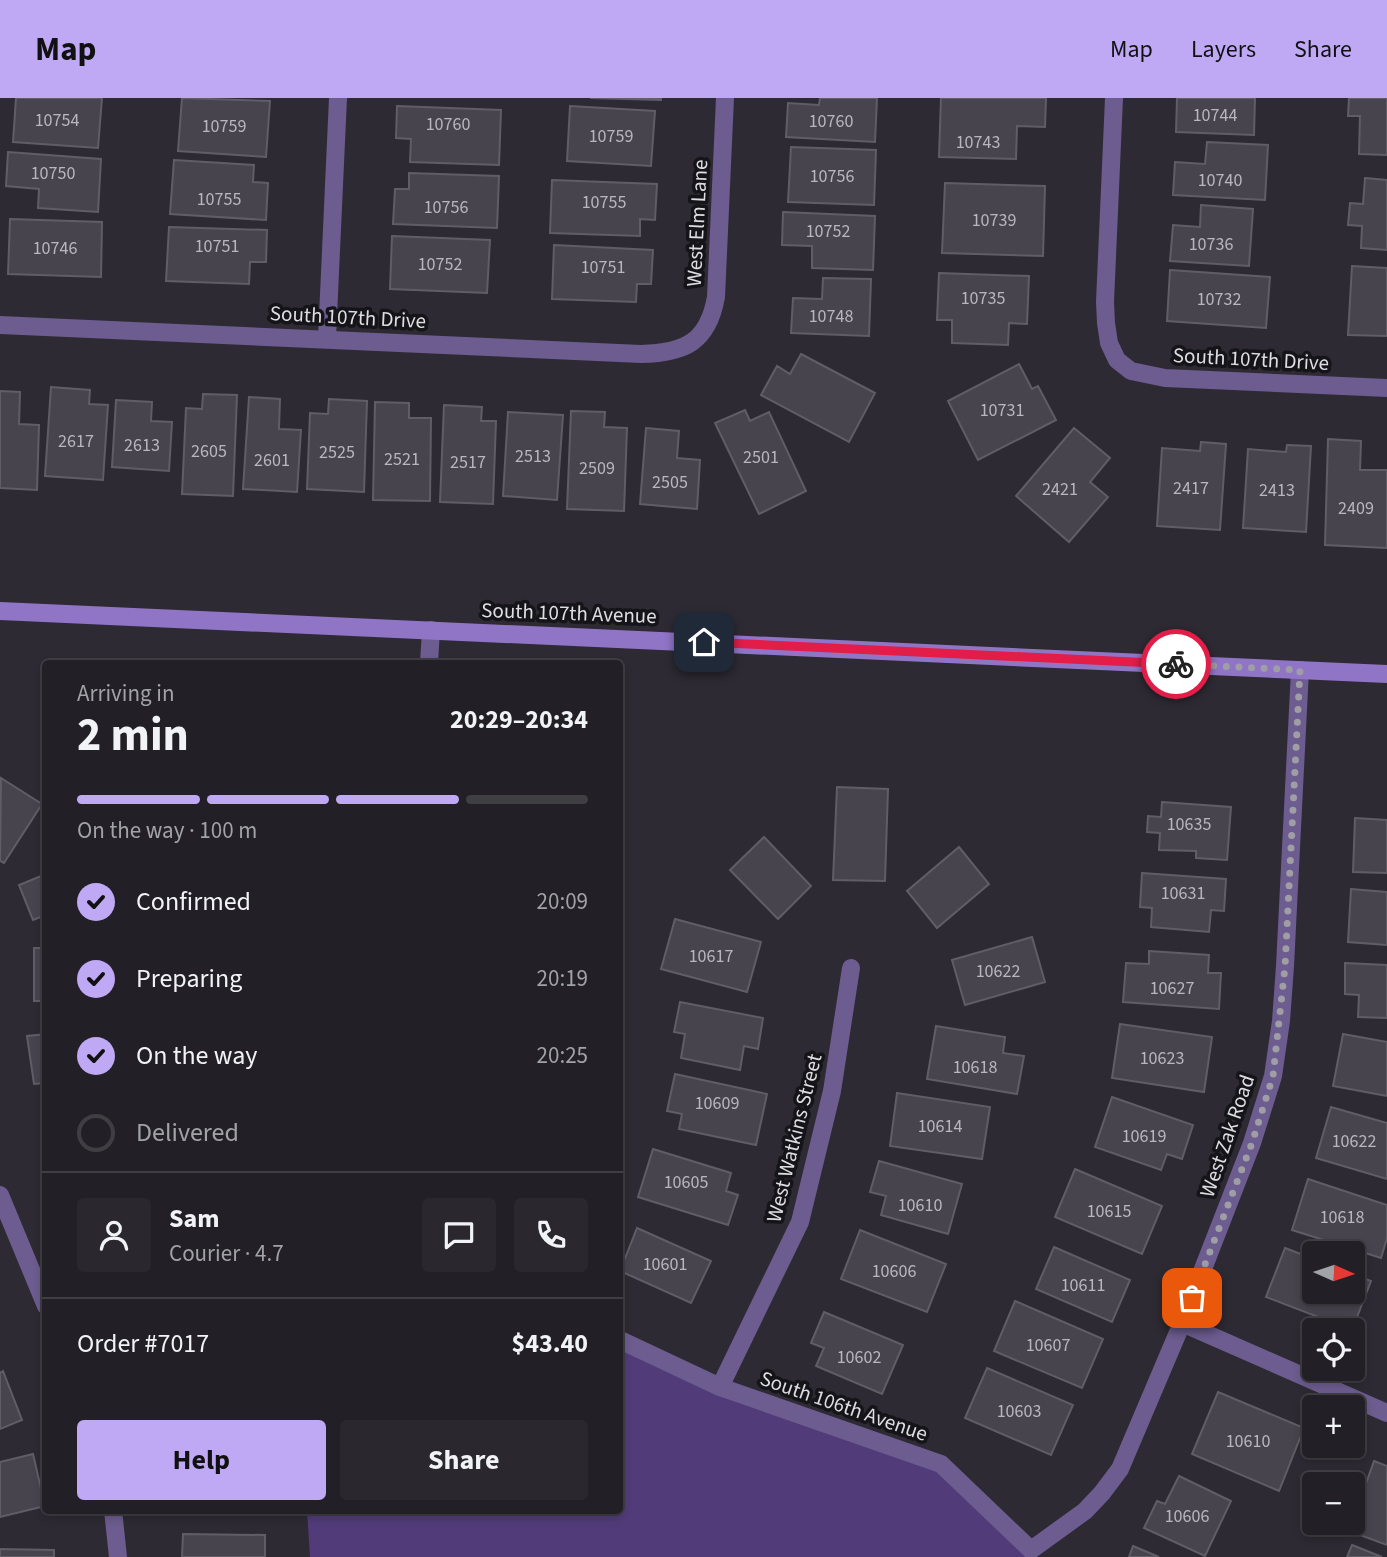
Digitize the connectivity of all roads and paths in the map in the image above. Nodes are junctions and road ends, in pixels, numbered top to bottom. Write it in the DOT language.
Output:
graph roads {
  1 [pos="338,98"];
  2 [pos="725,98"];
  3 [pos="1114,98"];
  4 [pos="0,325"];
  5 [pos="327,338"];
  6 [pos="692,344"];
  7 [pos="1387,388"];
  8 [pos="0,611"];
  9 [pos="431,630"];
  10 [pos="429,660"];
  11 [pos="1300,670"];
  12 [pos="1387,674"];
  13 [pos="851,968"];
  14 [pos="0,1195"];
  15 [pos="42,1296"];
  16 [pos="1182,1323"];
  17 [pos="623,1341"];
  18 [pos="720,1387"];
  19 [pos="1387,1413"];
  20 [pos="113,1514"];
  21 [pos="1031,1553"];
  22 [pos="118,1557"];
  1 -- 5 [label="street"];
  2 -- 6 [label="street, West Elm Lane"];
  3 -- 7 [label="street, South 107th Drive"];
  4 -- 5 [label="street, South 107th Drive"];
  5 -- 6 [label="street, South 107th Drive"];
  8 -- 9 [label="main road, South 107th Avenue"];
  9 -- 10 [label="street"];
  9 -- 11 [label="main road, South 107th Avenue"];
  11 -- 12 [label="main road, South 107th Avenue"];
  11 -- 16 [label="street, West Zak Road"];
  13 -- 18 [label="street, West Watkins Street"];
  14 -- 15 [label="street"];
  16 -- 19 [label="street"];
  16 -- 21 [label="street, West Zak Road"];
  17 -- 18 [label="street, South 106th Avenue"];
  18 -- 21 [label="street, South 106th Avenue"];
  20 -- 22 [label="street"];
}
